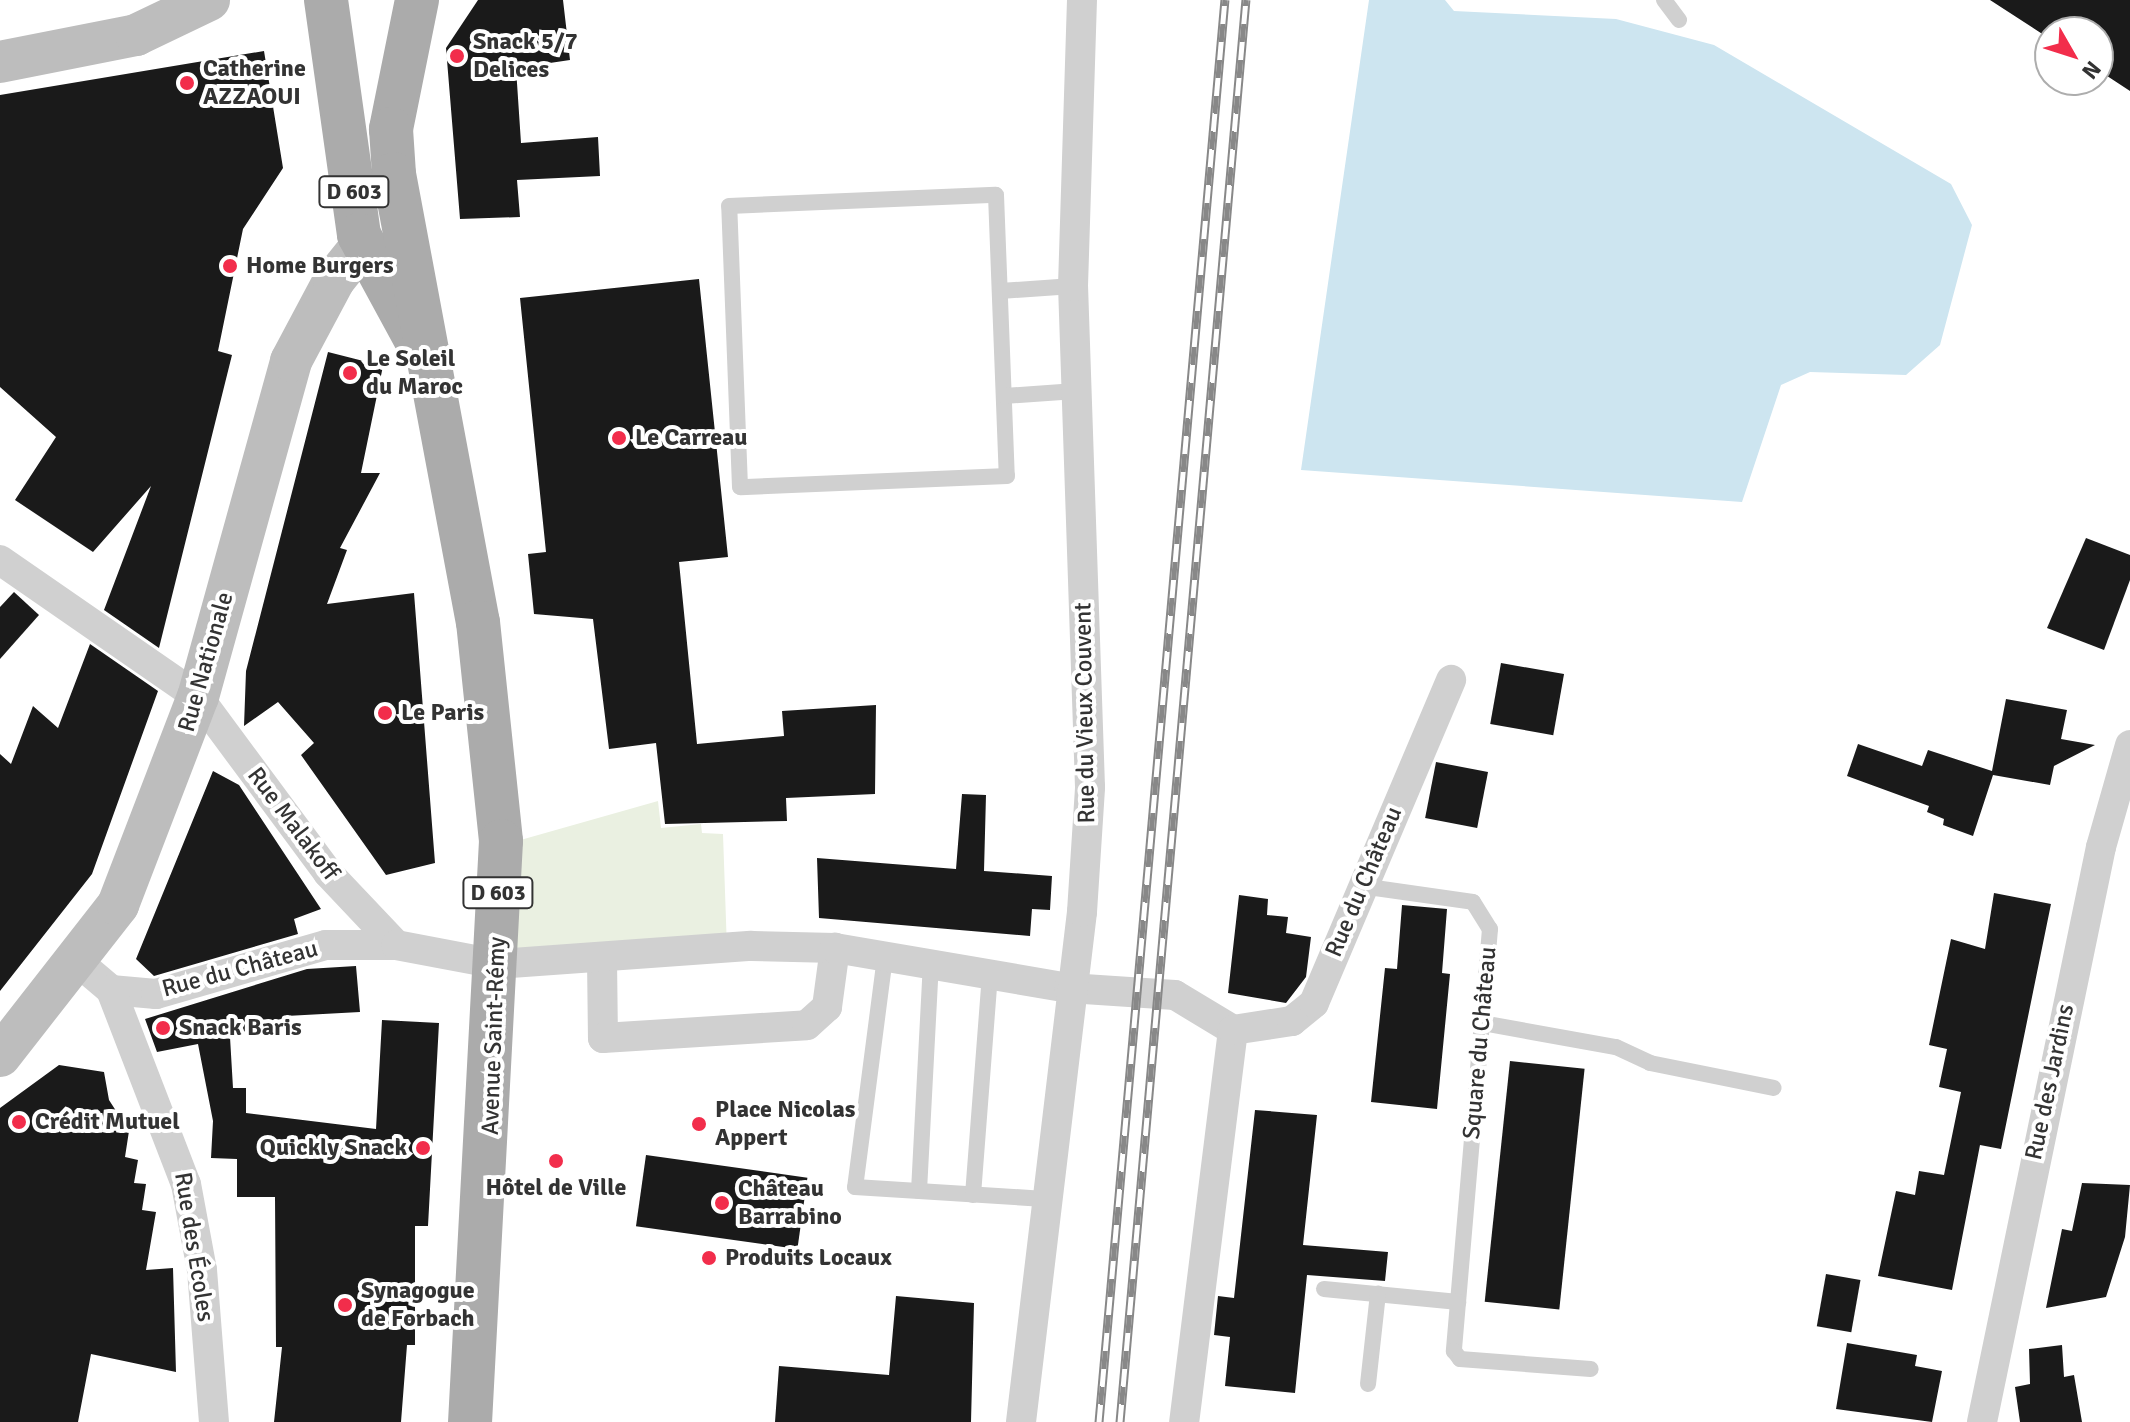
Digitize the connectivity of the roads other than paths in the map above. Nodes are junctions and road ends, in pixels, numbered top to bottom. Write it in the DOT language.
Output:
graph roads {
  1 [pos="209,0"];
  2 [pos="326,0"];
  3 [pos="417,0"];
  4 [pos="1082,0"];
  5 [pos="1664,0"];
  6 [pos="1679,20"];
  7 [pos="0,62"];
  8 [pos="362,245"];
  9 [pos="1073,286"];
  10 [pos="1000,291"];
  11 [pos="429,368"];
  12 [pos="1076,391"];
  13 [pos="1004,396"];
  14 [pos="0,560"];
  15 [pos="1451,680"];
  16 [pos="198,697"];
  17 [pos="2130,745"];
  18 [pos="1361,886"];
  19 [pos="396,945"];
  20 [pos="835,948"];
  21 [pos="885,957"];
  22 [pos="602,959"];
  23 [pos="78,962"];
  24 [pos="497,964"];
  25 [pos="931,964"];
  26 [pos="990,974"];
  27 [pos="1069,988"];
  28 [pos="111,990"];
  29 [pos="1482,1023"];
  30 [pos="1233,1030"];
  31 [pos="0,1056"];
  32 [pos="1774,1088"];
  33 [pos="919,1191"];
  34 [pos="973,1195"];
  35 [pos="1045,1199"];
  36 [pos="1324,1289"];
  37 [pos="1378,1294"];
  38 [pos="1458,1302"];
  39 [pos="1591,1369"];
  40 [pos="1368,1384"];
  41 [pos="214,1422"];
  42 [pos="470,1422"];
  43 [pos="1021,1422"];
  44 [pos="1184,1422"];
  45 [pos="1982,1422"];
  1 -- 7 [label="street"];
  2 -- 8 [label="main road, Avenue Saint-Rémy / D 603"];
  3 -- 11 [label="main road, Avenue Saint-Rémy / D 603"];
  4 -- 9 [label="street, Rue du Vieux Couvent"];
  5 -- 6 [label="lane"];
  8 -- 11 [label="main road, Avenue Saint-Rémy / D 603"];
  8 -- 16 [label="street, Rue Nationale"];
  9 -- 10 [label="lane"];
  9 -- 12 [label="street, Rue du Vieux Couvent"];
  10 -- 13 [label="lane"];
  10 -- 13 [label="lane"];
  11 -- 24 [label="main road, Avenue Saint-Rémy / D 603"];
  12 -- 13 [label="lane"];
  12 -- 27 [label="street, Rue du Vieux Couvent"];
  14 -- 16 [label="street, Rue Malakoff"];
  15 -- 18 [label="street, Rue du Château"];
  16 -- 19 [label="street, Rue Malakoff"];
  16 -- 23 [label="street, Rue Nationale"];
  17 -- 45 [label="street, Rue des Jardins"];
  18 -- 29 [label="lane, Square du Château"];
  18 -- 30 [label="street, Rue du Château"];
  19 -- 24 [label="street, Rue du Château"];
  19 -- 28 [label="street, Rue du Château"];
  20 -- 21 [label="street, Rue du Château"];
  20 -- 22 [label="street, Rue du Château"];
  20 -- 22 [label="street"];
  21 -- 25 [label="street, Rue du Château"];
  21 -- 33 [label="lane"];
  22 -- 24 [label="street, Rue du Château"];
  23 -- 28 [label="street"];
  23 -- 31 [label="street, Rue Nationale"];
  24 -- 42 [label="main road, Avenue Saint-Rémy / D 603"];
  25 -- 26 [label="street, Rue du Château"];
  25 -- 33 [label="lane"];
  26 -- 27 [label="street, Rue du Château"];
  26 -- 34 [label="lane"];
  27 -- 30 [label="street, Rue du Château"];
  27 -- 35 [label="street, Rue du Vieux Couvent"];
  28 -- 41 [label="street, Rue des Écoles"];
  29 -- 32 [label="lane"];
  29 -- 38 [label="lane, Square du Château"];
  30 -- 44 [label="street"];
  33 -- 34 [label="lane"];
  34 -- 35 [label="lane"];
  35 -- 43 [label="street, Rue du Vieux Couvent"];
  36 -- 37 [label="lane"];
  37 -- 38 [label="lane"];
  37 -- 40 [label="lane"];
  38 -- 39 [label="lane, Square du Château"];
}
